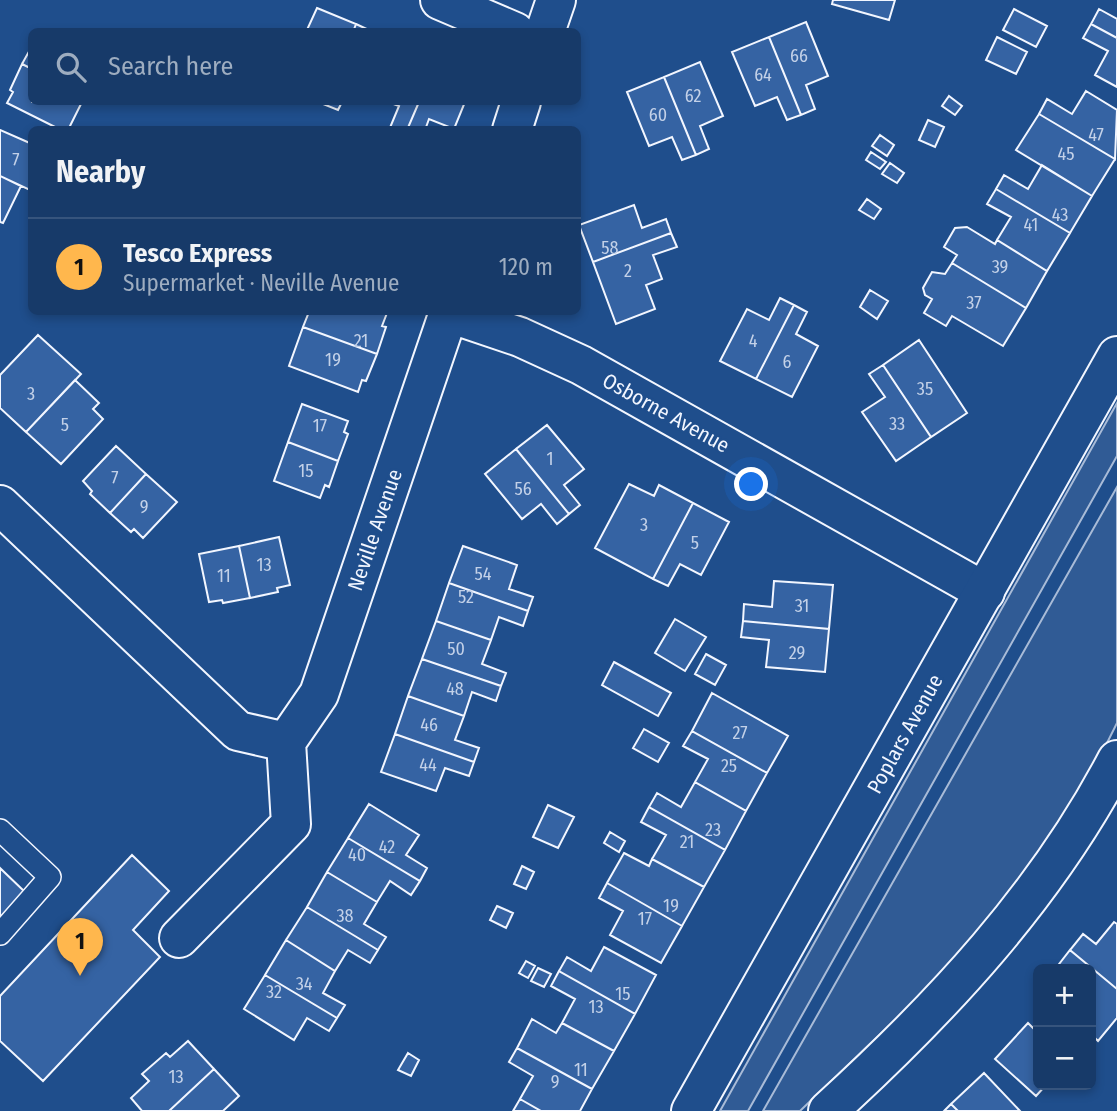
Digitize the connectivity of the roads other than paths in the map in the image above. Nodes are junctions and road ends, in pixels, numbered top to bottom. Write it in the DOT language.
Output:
graph roads {
  1 [pos="440,0"];
  2 [pos="556,0"];
  3 [pos="506,28"];
  4 [pos="546,28"];
  5 [pos="520,105"];
  6 [pos="513,126"];
  7 [pos="448,315"];
  8 [pos="458,315"];
  9 [pos="1117,356"];
  10 [pos="0,505"];
  11 [pos="985,592"];
  12 [pos="286,742"];
  13 [pos="1117,760"];
  14 [pos="0,830"];
  15 [pos="0,934"];
  16 [pos="179,938"];
  17 [pos="691,1111"];
  18 [pos="828,1111"];
  1 -- 3 [label="street"];
  2 -- 4 [label="street"];
  5 -- 6 [label="street"];
  7 -- 12 [label="street, Neville Avenue"];
  8 -- 11 [label="street, Osborne Avenue"];
  9 -- 11 [label="street, Poplars Avenue"];
  10 -- 12 [label="street"];
  11 -- 17 [label="street, Poplars Avenue"];
  12 -- 16 [label="street"];
  13 -- 18 [label="street"];
  14 -- 15 [label="lane"];
}
